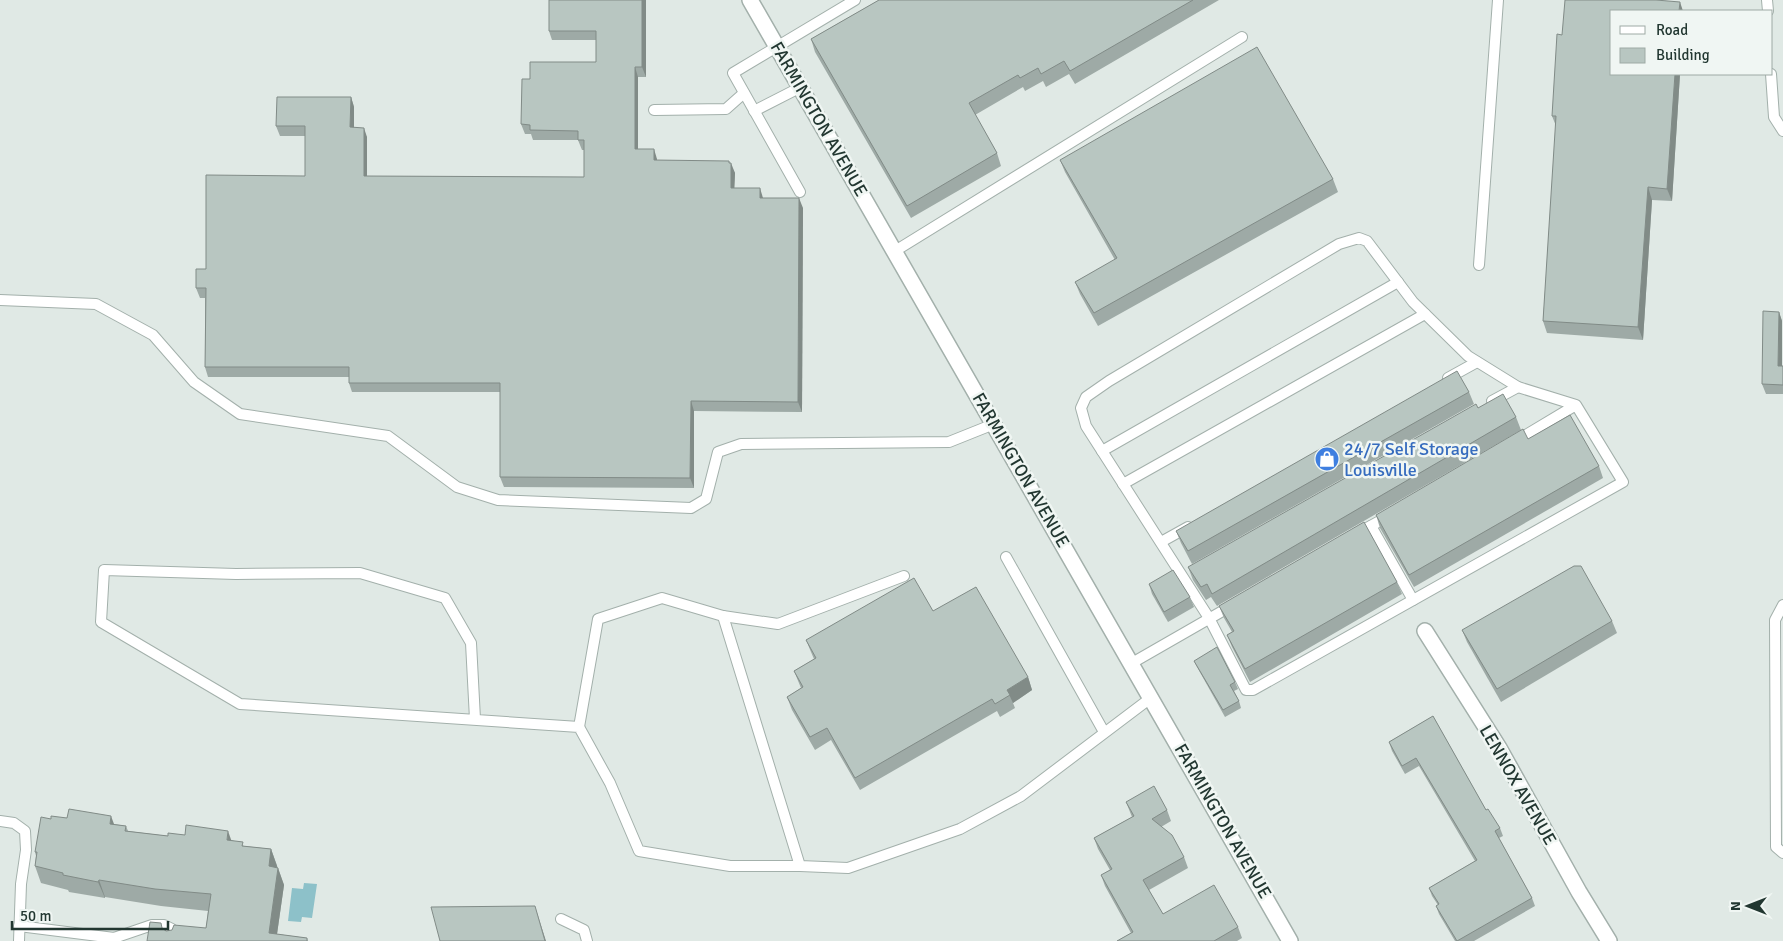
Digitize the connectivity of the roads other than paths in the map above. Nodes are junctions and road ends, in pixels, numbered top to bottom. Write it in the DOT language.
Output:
graph roads {
  1 [pos="750,0"];
  2 [pos="855,0"];
  3 [pos="1498,0"];
  4 [pos="1242,37"];
  5 [pos="778,47"];
  6 [pos="1771,75"];
  7 [pos="801,87"];
  8 [pos="744,93"];
  9 [pos="654,110"];
  10 [pos="754,112"];
  11 [pos="1783,131"];
  12 [pos="800,192"];
  13 [pos="895,251"];
  14 [pos="1479,265"];
  15 [pos="1398,282"];
  16 [pos="0,300"];
  17 [pos="1425,314"];
  18 [pos="1477,362"];
  19 [pos="1443,381"];
  20 [pos="1518,387"];
  21 [pos="1576,406"];
  22 [pos="1483,407"];
  23 [pos="994,424"];
  24 [pos="1510,445"];
  25 [pos="1102,451"];
  26 [pos="1123,484"];
  27 [pos="1395,512"];
  28 [pos="1195,523"];
  29 [pos="1371,526"];
  30 [pos="1346,540"];
  31 [pos="1161,542"];
  32 [pos="1006,557"];
  33 [pos="904,576"];
  34 [pos="1243,599"];
  35 [pos="1413,600"];
  36 [pos="1783,605"];
  37 [pos="723,616"];
  38 [pos="1209,618"];
  39 [pos="1425,631"];
  40 [pos="1132,663"];
  41 [pos="1152,697"];
  42 [pos="475,719"];
  43 [pos="579,726"];
  44 [pos="1104,732"];
  45 [pos="0,821"];
  46 [pos="1783,853"];
  47 [pos="800,866"];
  48 [pos="561,919"];
  49 [pos="19,926"];
  50 [pos="133,937"];
  51 [pos="19,941"];
  52 [pos="174,941"];
  53 [pos="587,941"];
  54 [pos="1290,941"];
  55 [pos="1609,941"];
  1 -- 5 [label="street, FARMINGTON AVENUE"];
  2 -- 5 [label="lane"];
  3 -- 14 [label="lane"];
  4 -- 13 [label="lane"];
  5 -- 7 [label="street, FARMINGTON AVENUE"];
  5 -- 8 [label="lane"];
  6 -- 11 [label="lane"];
  7 -- 10 [label="lane"];
  7 -- 13 [label="street, FARMINGTON AVENUE"];
  8 -- 9 [label="lane"];
  8 -- 10 [label="lane"];
  10 -- 12 [label="lane"];
  13 -- 23 [label="street, FARMINGTON AVENUE"];
  15 -- 17 [label="lane"];
  15 -- 25 [label="lane"];
  15 -- 25 [label="lane"];
  16 -- 23 [label="lane"];
  17 -- 18 [label="lane"];
  17 -- 26 [label="lane"];
  18 -- 19 [label="lane"];
  18 -- 20 [label="lane"];
  20 -- 21 [label="lane"];
  20 -- 22 [label="lane"];
  21 -- 24 [label="lane"];
  21 -- 35 [label="lane"];
  23 -- 40 [label="street, FARMINGTON AVENUE"];
  25 -- 26 [label="lane"];
  26 -- 31 [label="lane"];
  27 -- 29 [label="lane"];
  28 -- 31 [label="lane"];
  29 -- 30 [label="lane"];
  29 -- 35 [label="lane"];
  31 -- 38 [label="lane"];
  32 -- 44 [label="lane"];
  33 -- 37 [label="lane"];
  34 -- 38 [label="lane"];
  35 -- 38 [label="lane"];
  36 -- 46 [label="lane"];
  37 -- 43 [label="lane"];
  37 -- 47 [label="lane"];
  38 -- 40 [label="lane"];
  39 -- 55 [label="street, LENNOX AVENUE"];
  40 -- 41 [label="street, FARMINGTON AVENUE"];
  41 -- 44 [label="lane"];
  41 -- 54 [label="street, FARMINGTON AVENUE"];
  42 -- 42 [label="lane"];
  42 -- 43 [label="lane"];
  43 -- 47 [label="lane"];
  44 -- 47 [label="lane"];
  45 -- 49 [label="lane"];
  48 -- 53 [label="lane"];
  49 -- 50 [label="lane"];
  49 -- 51 [label="lane"];
  50 -- 52 [label="lane"];
}
